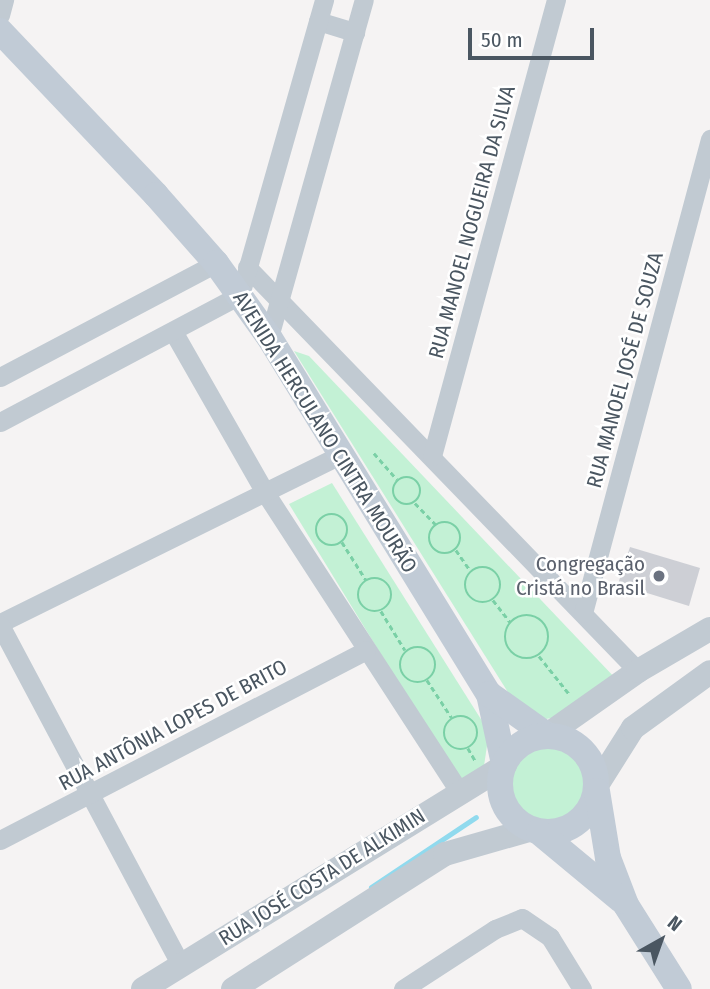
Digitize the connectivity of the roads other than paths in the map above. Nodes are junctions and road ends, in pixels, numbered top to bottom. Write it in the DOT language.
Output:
graph roads {
  1 [pos="4,0"];
  2 [pos="324,0"];
  3 [pos="363,0"];
  4 [pos="556,0"];
  5 [pos="0,15"];
  6 [pos="318,21"];
  7 [pos="0,31"];
  8 [pos="355,32"];
  9 [pos="710,139"];
  10 [pos="216,263"];
  11 [pos="247,267"];
  12 [pos="240,295"];
  13 [pos="279,301"];
  14 [pos="174,332"];
  15 [pos="269,337"];
  16 [pos="0,377"];
  17 [pos="0,422"];
  18 [pos="342,454"];
  19 [pos="432,456"];
  20 [pos="266,494"];
  21 [pos="583,613"];
  22 [pos="0,624"];
  23 [pos="710,629"];
  24 [pos="366,650"];
  25 [pos="638,671"];
  26 [pos="710,672"];
  27 [pos="489,694"];
  28 [pos="547,735"];
  29 [pos="503,766"];
  30 [pos="597,785"];
  31 [pos="459,791"];
  32 [pos="90,795"];
  33 [pos="536,830"];
  34 [pos="0,840"];
  35 [pos="626,905"];
  36 [pos="181,966"];
  37 [pos="143,989"];
  38 [pos="233,989"];
  39 [pos="403,989"];
  40 [pos="582,989"];
  41 [pos="679,989"];
  1 -- 5 [label="street"];
  2 -- 6 [label="street"];
  3 -- 8 [label="street"];
  4 -- 19 [label="street, RUA MANOEL NOGUEIRA DA SILVA"];
  6 -- 8 [label="street"];
  6 -- 11 [label="street"];
  7 -- 10 [label="main road, AVENIDA HERCULANO CINTRA MOURÃO"];
  8 -- 13 [label="street"];
  9 -- 21 [label="street, RUA MANOEL JOSÉ DE SOUZA"];
  10 -- 12 [label="main road, AVENIDA HERCULANO CINTRA MOURÃO"];
  10 -- 16 [label="street"];
  11 -- 12 [label="street"];
  11 -- 13 [label="street, AVENIDA HERCULANO CINTRA MOURÃO"];
  12 -- 14 [label="street"];
  12 -- 15 [label="main road, AVENIDA HERCULANO CINTRA MOURÃO"];
  13 -- 15 [label="street"];
  13 -- 19 [label="street, AVENIDA HERCULANO CINTRA MOURÃO"];
  14 -- 17 [label="street"];
  14 -- 20 [label="street"];
  15 -- 18 [label="main road, AVENIDA HERCULANO CINTRA MOURÃO"];
  18 -- 20 [label="street"];
  18 -- 27 [label="main road, AVENIDA HERCULANO CINTRA MOURÃO"];
  19 -- 21 [label="street, AVENIDA HERCULANO CINTRA MOURÃO"];
  20 -- 22 [label="street"];
  20 -- 24 [label="street"];
  21 -- 25 [label="street, AVENIDA HERCULANO CINTRA MOURÃO"];
  22 -- 32 [label="street"];
  23 -- 25 [label="street"];
  24 -- 31 [label="street"];
  24 -- 32 [label="street, RUA ANTÔNIA LOPES DE BRITO"];
  25 -- 28 [label="street"];
  26 -- 30 [label="street"];
  27 -- 28 [label="main road, AVENIDA HERCULANO CINTRA MOURÃO"];
  27 -- 29 [label="main road, AVENIDA HERCULANO CINTRA MOURÃO"];
  28 -- 29 [label="main road"];
  28 -- 30 [label="main road"];
  29 -- 31 [label="street, RUA JOSÉ COSTA DE ALKIMIN"];
  29 -- 33 [label="main road"];
  30 -- 33 [label="main road"];
  30 -- 35 [label="main road"];
  31 -- 36 [label="street, RUA JOSÉ COSTA DE ALKIMIN"];
  32 -- 34 [label="street, RUA ANTÔNIA LOPES DE BRITO"];
  32 -- 36 [label="street"];
  33 -- 35 [label="main road"];
  33 -- 38 [label="street"];
  35 -- 41 [label="main road"];
  36 -- 37 [label="street, RUA JOSÉ COSTA DE ALKIMIN"];
  39 -- 40 [label="street"];
}
